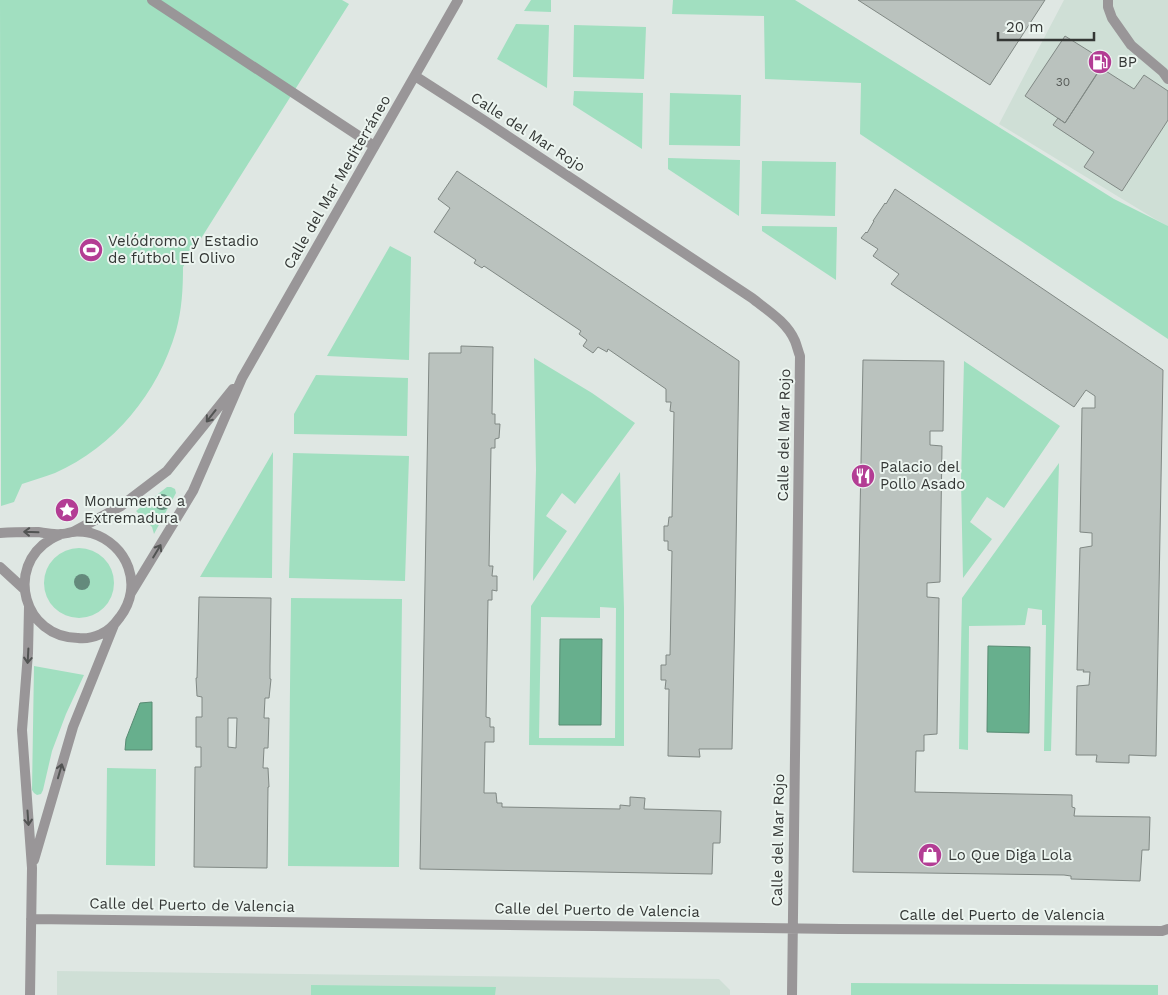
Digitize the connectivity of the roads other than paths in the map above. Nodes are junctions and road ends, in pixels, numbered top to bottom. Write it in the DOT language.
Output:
graph roads {
  1 [pos="152,0"];
  2 [pos="458,0"];
  3 [pos="1108,0"];
  4 [pos="414,76"];
  5 [pos="1168,79"];
  6 [pos="374,146"];
  7 [pos="242,378"];
  8 [pos="73,532"];
  9 [pos="0,533"];
  10 [pos="61,534"];
  11 [pos="0,567"];
  12 [pos="24,589"];
  13 [pos="132,593"];
  14 [pos="29,607"];
  15 [pos="114,625"];
  16 [pos="32,868"];
  17 [pos="31,919"];
  18 [pos="792,928"];
  19 [pos="1166,931"];
  20 [pos="30,995"];
  21 [pos="792,995"];
  1 -- 6 [label="street"];
  2 -- 4 [label="street, Calle del Mar Mediterráneo"];
  3 -- 5 [label="street"];
  4 -- 6 [label="street, Calle del Mar Mediterráneo"];
  4 -- 18 [label="street, Calle del Mar Rojo"];
  6 -- 7 [label="street, Calle del Mar Mediterráneo"];
  7 -- 8 [label="street, Calle del Mar Mediterráneo, one-way"];
  13 -- 7 [label="street, Calle del Mar Mediterráneo, one-way"];
  8 -- 10 [label="street"];
  8 -- 13 [label="street"];
  10 -- 9 [label="street, one-way"];
  10 -- 12 [label="street"];
  11 -- 12 [label="street"];
  12 -- 14 [label="street"];
  13 -- 15 [label="street"];
  14 -- 15 [label="street"];
  14 -- 16 [label="street, one-way"];
  16 -- 15 [label="street, one-way"];
  16 -- 17 [label="street"];
  17 -- 18 [label="street, Calle del Puerto de Valencia"];
  17 -- 20 [label="street"];
  18 -- 19 [label="street, Calle del Puerto de Valencia"];
  18 -- 21 [label="street, Calle del Mar Rojo"];
}
